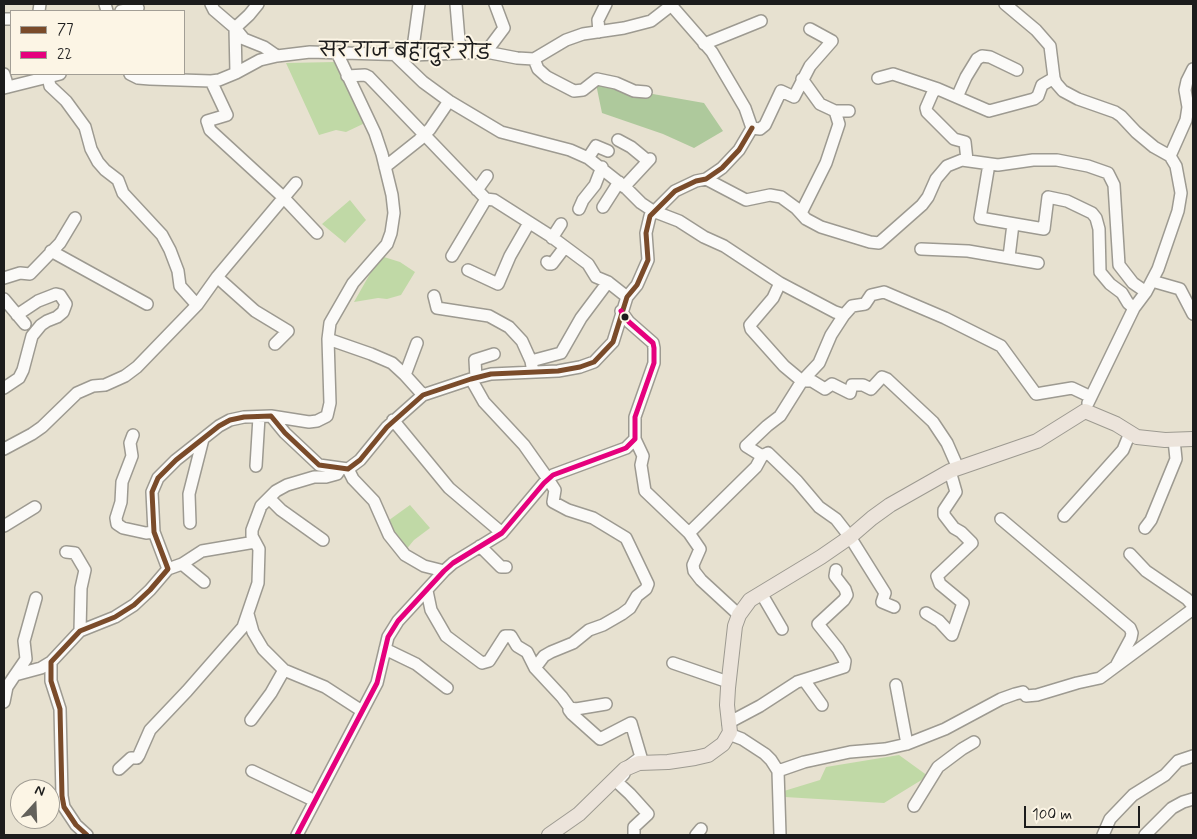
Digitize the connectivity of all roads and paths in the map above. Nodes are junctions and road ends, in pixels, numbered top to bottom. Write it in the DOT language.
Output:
graph roads {
  1 [pos="211,4"];
  2 [pos="258,4"];
  3 [pos="418,4"];
  4 [pos="456,4"];
  5 [pos="495,4"];
  6 [pos="606,4"];
  7 [pos="672,4"];
  8 [pos="1005,4"];
  9 [pos="760,21"];
  10 [pos="235,28"];
  11 [pos="810,29"];
  12 [pos="599,32"];
  13 [pos="704,44"];
  14 [pos="338,52"];
  15 [pos="460,52"];
  16 [pos="486,52"];
  17 [pos="394,54"];
  18 [pos="412,55"];
  19 [pos="277,56"];
  20 [pos="534,58"];
  21 [pos="1193,69"];
  22 [pos="1017,70"];
  23 [pos="236,73"];
  24 [pos="4,74"];
  25 [pos="56,75"];
  26 [pos="132,75"];
  27 [pos="347,76"];
  28 [pos="48,77"];
  29 [pos="878,78"];
  30 [pos="1054,78"];
  31 [pos="802,79"];
  32 [pos="211,81"];
  33 [pos="6,88"];
  34 [pos="938,89"];
  35 [pos="646,92"];
  36 [pos="957,97"];
  37 [pos="449,101"];
  38 [pos="836,111"];
  39 [pos="849,111"];
  40 [pos="1190,121"];
  41 [pos="752,128"];
  42 [pos="424,135"];
  43 [pos="618,140"];
  44 [pos="608,151"];
  45 [pos="1170,156"];
  46 [pos="588,158"];
  47 [pos="968,160"];
  48 [pos="989,164"];
  49 [pos="385,167"];
  50 [pos="602,167"];
  51 [pos="487,176"];
  52 [pos="706,179"];
  53 [pos="296,183"];
  54 [pos="621,184"];
  55 [pos="477,190"];
  56 [pos="283,197"];
  57 [pos="486,199"];
  58 [pos="604,207"];
  59 [pos="579,209"];
  60 [pos="653,211"];
  61 [pos="801,213"];
  62 [pos="75,218"];
  63 [pos="529,223"];
  64 [pos="561,224"];
  65 [pos="1013,224"];
  66 [pos="317,233"];
  67 [pos="552,238"];
  68 [pos="565,247"];
  69 [pos="921,249"];
  70 [pos="51,251"];
  71 [pos="452,256"];
  72 [pos="1009,257"];
  73 [pos="547,262"];
  74 [pos="1038,263"];
  75 [pos="468,270"];
  76 [pos="217,277"];
  77 [pos="4,278"];
  78 [pos="1152,281"];
  79 [pos="608,282"];
  80 [pos="780,283"];
  81 [pos="1146,292"];
  82 [pos="434,296"];
  83 [pos="627,297"];
  84 [pos="4,299"];
  85 [pos="147,304"];
  86 [pos="197,305"];
  87 [pos="1134,308"];
  88 [pos="621,311"];
  89 [pos="1193,314"];
  90 [pos="844,315"];
  91 [pos="328,339"];
  92 [pos="417,343"];
  93 [pos="275,344"];
  94 [pos="494,354"];
  95 [pos="532,367"];
  96 [pos="405,375"];
  97 [pos="473,378"];
  98 [pos="802,381"];
  99 [pos="4,388"];
  100 [pos="423,395"];
  101 [pos="1091,397"];
  102 [pos="1085,411"];
  103 [pos="265,416"];
  104 [pos="394,420"];
  105 [pos="1130,432"];
  106 [pos="133,435"];
  107 [pos="203,439"];
  108 [pos="635,439"];
  109 [pos="1193,439"];
  110 [pos="1174,440"];
  111 [pos="4,449"];
  112 [pos="762,456"];
  113 [pos="256,466"];
  114 [pos="345,469"];
  115 [pos="954,470"];
  116 [pos="548,479"];
  117 [pos="269,498"];
  118 [pos="35,506"];
  119 [pos="1064,516"];
  120 [pos="1001,519"];
  121 [pos="190,522"];
  122 [pos="4,526"];
  123 [pos="1145,528"];
  124 [pos="154,532"];
  125 [pos="502,533"];
  126 [pos="689,533"];
  127 [pos="850,537"];
  128 [pos="323,540"];
  129 [pos="256,542"];
  130 [pos="480,546"];
  131 [pos="66,552"];
  132 [pos="1130,554"];
  133 [pos="182,564"];
  134 [pos="506,567"];
  135 [pos="168,569"];
  136 [pos="444,570"];
  137 [pos="836,570"];
  138 [pos="204,582"];
  139 [pos="427,591"];
  140 [pos="761,593"];
  141 [pos="36,598"];
  142 [pos="894,607"];
  143 [pos="1193,607"];
  144 [pos="926,613"];
  145 [pos="248,614"];
  146 [pos="739,615"];
  147 [pos="782,630"];
  148 [pos="80,631"];
  149 [pos="384,650"];
  150 [pos="51,662"];
  151 [pos="673,663"];
  152 [pos="535,668"];
  153 [pos="1114,668"];
  154 [pos="284,670"];
  155 [pos="15,675"];
  156 [pos="804,680"];
  157 [pos="728,682"];
  158 [pos="896,685"];
  159 [pos="447,688"];
  160 [pos="4,702"];
  161 [pos="606,704"];
  162 [pos="822,705"];
  163 [pos="570,708"];
  164 [pos="362,711"];
  165 [pos="251,720"];
  166 [pos="729,728"];
  167 [pos="974,742"];
  168 [pos="907,744"];
  169 [pos="1193,756"];
  170 [pos="119,769"];
  171 [pos="626,769"];
  172 [pos="252,771"];
  173 [pos="778,771"];
  174 [pos="1193,799"];
  175 [pos="315,802"];
  176 [pos="914,806"];
  177 [pos="87,835"];
  178 [pos="297,835"];
  179 [pos="549,835"];
  180 [pos="634,835"];
  181 [pos="780,835"];
  182 [pos="1103,835"];
  183 [pos="1146,835"];
  1 -- 10 [label="street"];
  2 -- 10 [label="street"];
  3 -- 18 [label="street"];
  4 -- 15 [label="street"];
  5 -- 16 [label="street"];
  6 -- 12 [label="street"];
  7 -- 12 [label="street"];
  7 -- 13 [label="street"];
  8 -- 30 [label="street"];
  9 -- 13 [label="street"];
  10 -- 19 [label="street"];
  10 -- 23 [label="street"];
  11 -- 31 [label="street"];
  12 -- 20 [label="street"];
  13 -- 41 [label="street"];
  14 -- 17 [label="street, सर राज बहादुर रोड"];
  14 -- 19 [label="street, सर राज बहादुर रोड"];
  14 -- 27 [label="street"];
  15 -- 16 [label="street, सर राज बहादुर रोड"];
  15 -- 18 [label="street, सर राज बहादुर रोड"];
  16 -- 20 [label="street, सर राज बहादुर रोड"];
  17 -- 18 [label="street, सर राज बहादुर रोड"];
  17 -- 37 [label="street"];
  19 -- 23 [label="street, सर राज बहादुर रोड"];
  20 -- 35 [label="street"];
  21 -- 40 [label="street"];
  22 -- 36 [label="street"];
  23 -- 32 [label="street, सर राज बहादुर रोड"];
  24 -- 33 [label="street"];
  25 -- 28 [label="street"];
  26 -- 32 [label="street, सर राज बहादुर रोड"];
  27 -- 42 [label="street"];
  27 -- 49 [label="street"];
  28 -- 33 [label="street"];
  28 -- 86 [label="street"];
  29 -- 34 [label="street"];
  30 -- 36 [label="street"];
  30 -- 45 [label="street"];
  31 -- 38 [label="street"];
  31 -- 41 [label="street"];
  32 -- 56 [label="street"];
  34 -- 36 [label="street"];
  34 -- 47 [label="street"];
  37 -- 42 [label="street"];
  37 -- 46 [label="street"];
  38 -- 39 [label="street"];
  38 -- 61 [label="street"];
  40 -- 45 [label="street"];
  41 -- 52 [label="street"];
  42 -- 49 [label="street"];
  42 -- 55 [label="street"];
  43 -- 54 [label="street"];
  44 -- 46 [label="street"];
  45 -- 78 [label="street"];
  46 -- 50 [label="street"];
  47 -- 48 [label="street"];
  47 -- 61 [label="street"];
  48 -- 65 [label="street"];
  48 -- 81 [label="street"];
  49 -- 91 [label="street"];
  50 -- 54 [label="street"];
  50 -- 59 [label="street"];
  51 -- 55 [label="street"];
  52 -- 60 [label="street"];
  52 -- 61 [label="street"];
  53 -- 56 [label="street"];
  54 -- 58 [label="street"];
  54 -- 60 [label="street"];
  55 -- 57 [label="street"];
  56 -- 66 [label="street"];
  56 -- 76 [label="street"];
  57 -- 63 [label="street"];
  57 -- 71 [label="street"];
  60 -- 80 [label="street"];
  60 -- 83 [label="street"];
  62 -- 70 [label="street"];
  63 -- 67 [label="street"];
  63 -- 75 [label="street"];
  64 -- 67 [label="street"];
  65 -- 72 [label="street"];
  65 -- 87 [label="street"];
  67 -- 68 [label="street"];
  68 -- 73 [label="street"];
  68 -- 79 [label="street"];
  69 -- 72 [label="street"];
  70 -- 77 [label="street"];
  70 -- 85 [label="street"];
  72 -- 74 [label="street"];
  76 -- 86 [label="street"];
  76 -- 93 [label="street"];
  78 -- 81 [label="street"];
  78 -- 89 [label="street"];
  79 -- 83 [label="street"];
  79 -- 95 [label="street"];
  80 -- 90 [label="street"];
  80 -- 98 [label="street"];
  81 -- 87 [label="street"];
  82 -- 95 [label="street"];
  83 -- 88 [label="street"];
  84 -- 99 [label="street"];
  86 -- 111 [label="street"];
  87 -- 101 [label="street"];
  88 -- 95 [label="street"];
  88 -- 108 [label="street"];
  90 -- 98 [label="street"];
  90 -- 101 [label="street"];
  91 -- 96 [label="street"];
  91 -- 103 [label="street"];
  92 -- 96 [label="street"];
  94 -- 97 [label="street"];
  95 -- 97 [label="street"];
  96 -- 100 [label="street"];
  97 -- 100 [label="street"];
  97 -- 116 [label="street"];
  98 -- 112 [label="street"];
  98 -- 115 [label="street"];
  100 -- 104 [label="street"];
  101 -- 102 [label="street"];
  102 -- 105 [label="main road"];
  102 -- 115 [label="main road"];
  103 -- 107 [label="street"];
  103 -- 113 [label="street"];
  103 -- 114 [label="street"];
  104 -- 114 [label="street"];
  104 -- 125 [label="street"];
  105 -- 110 [label="main road"];
  105 -- 119 [label="street"];
  106 -- 124 [label="street"];
  107 -- 121 [label="street"];
  107 -- 124 [label="street"];
  108 -- 116 [label="street"];
  108 -- 126 [label="street"];
  109 -- 110 [label="main road"];
  110 -- 123 [label="street"];
  112 -- 126 [label="street"];
  112 -- 127 [label="street"];
  114 -- 117 [label="street"];
  114 -- 136 [label="street"];
  115 -- 127 [label="main road"];
  115 -- 144 [label="street"];
  116 -- 125 [label="street"];
  116 -- 152 [label="street"];
  117 -- 128 [label="street"];
  117 -- 129 [label="street"];
  118 -- 122 [label="street"];
  120 -- 153 [label="street"];
  124 -- 135 [label="street"];
  125 -- 130 [label="street"];
  126 -- 146 [label="street"];
  127 -- 140 [label="main road"];
  127 -- 142 [label="street"];
  129 -- 133 [label="street"];
  129 -- 145 [label="street"];
  130 -- 134 [label="street"];
  130 -- 136 [label="street"];
  131 -- 148 [label="street"];
  132 -- 143 [label="street"];
  133 -- 135 [label="street"];
  133 -- 138 [label="street"];
  135 -- 148 [label="street"];
  136 -- 139 [label="street"];
  137 -- 156 [label="street"];
  139 -- 149 [label="street"];
  139 -- 152 [label="street"];
  140 -- 146 [label="main road"];
  140 -- 147 [label="street"];
  141 -- 155 [label="street"];
  143 -- 153 [label="street"];
  145 -- 154 [label="street"];
  145 -- 170 [label="street"];
  146 -- 157 [label="main road"];
  148 -- 150 [label="street"];
  149 -- 159 [label="street"];
  149 -- 164 [label="street"];
  150 -- 155 [label="street"];
  150 -- 177 [label="street"];
  151 -- 157 [label="street"];
  152 -- 163 [label="street"];
  153 -- 168 [label="street"];
  154 -- 164 [label="street"];
  154 -- 165 [label="street"];
  155 -- 160 [label="street"];
  156 -- 162 [label="street"];
  156 -- 166 [label="street"];
  157 -- 166 [label="main road"];
  158 -- 168 [label="street"];
  161 -- 163 [label="street"];
  163 -- 171 [label="street"];
  164 -- 175 [label="street"];
  166 -- 171 [label="main road"];
  166 -- 173 [label="street"];
  167 -- 176 [label="street"];
  168 -- 173 [label="street"];
  169 -- 182 [label="street"];
  171 -- 179 [label="main road"];
  171 -- 180 [label="street"];
  172 -- 175 [label="street"];
  173 -- 181 [label="street"];
  174 -- 183 [label="street"];
  175 -- 178 [label="street"];
}
